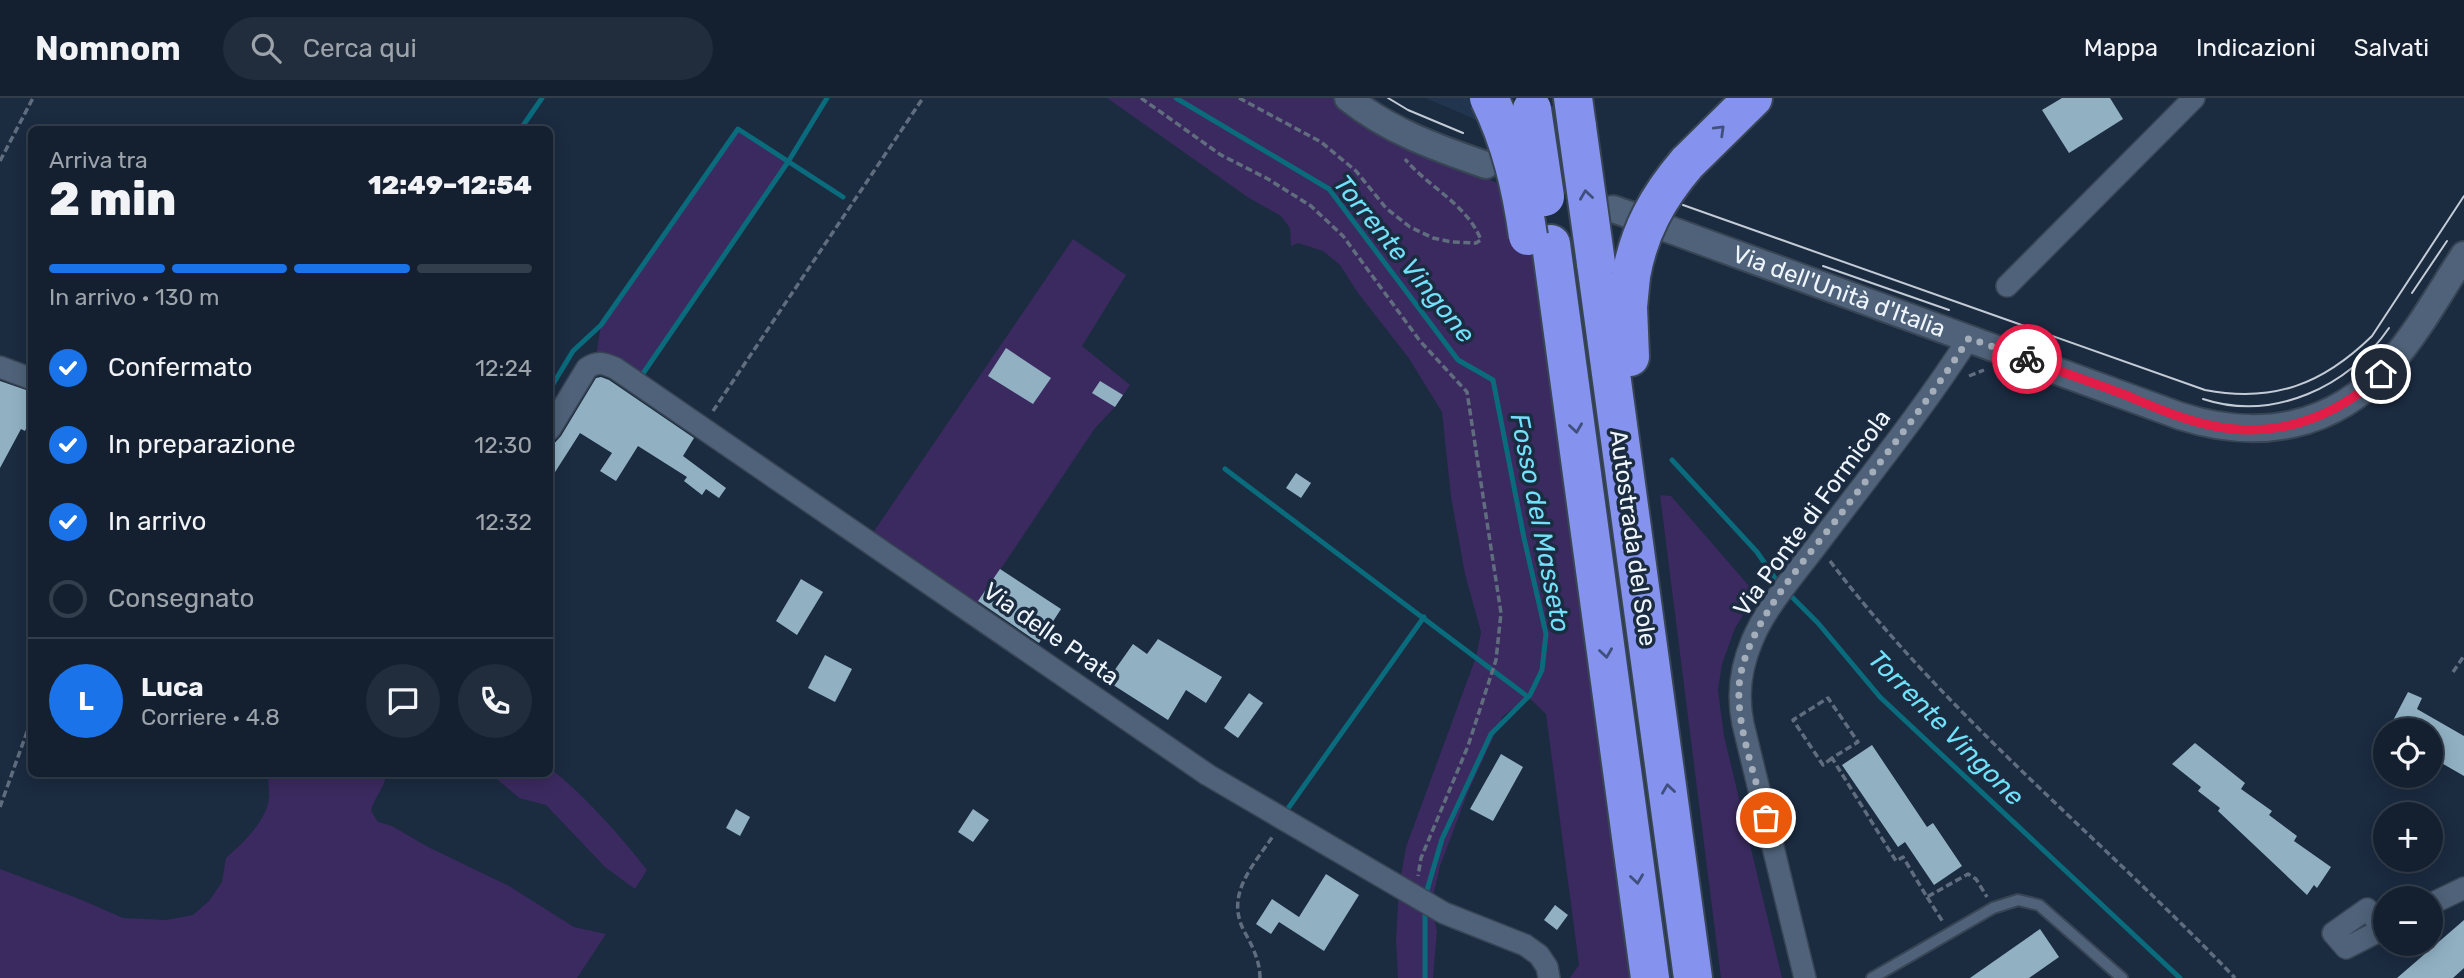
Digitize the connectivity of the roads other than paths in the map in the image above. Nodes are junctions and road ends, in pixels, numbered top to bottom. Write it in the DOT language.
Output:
graph roads {
  1 [pos="1348,98"];
  2 [pos="1489,98"];
  3 [pos="1753,98"];
  4 [pos="2194,98"];
  5 [pos="1532,103"];
  6 [pos="1575,112"];
  7 [pos="1486,165"];
  8 [pos="1668,229"];
  9 [pos="1540,240"];
  10 [pos="2464,255"];
  11 [pos="2007,286"];
  12 [pos="1969,338"];
  13 [pos="0,367"];
  14 [pos="28,378"];
  15 [pos="553,424"];
  16 [pos="1642,600"];
  17 [pos="2464,888"];
  18 [pos="2443,898"];
  19 [pos="1549,978"];
  20 [pos="1650,978"];
  21 [pos="1693,978"];
  22 [pos="1805,978"];
  23 [pos="1872,978"];
  24 [pos="2122,978"];
  1 -- 7 [label="street"];
  2 -- 9 [label="highway, bridge"];
  16 -- 3 [label="highway, one-way, bridge"];
  4 -- 11 [label="street"];
  5 -- 9 [label="highway, bridge"];
  16 -- 6 [label="highway, Autostrada del Sole, one-way, bridge"];
  8 -- 12 [label="street, Via dell'Unità d'Italia"];
  9 -- 20 [label="highway, Autostrada del Sole, one-way"];
  10 -- 12 [label="street, Via dell'Unità d'Italia"];
  12 -- 22 [label="street, Via Ponte di Formicola"];
  13 -- 14 [label="street"];
  15 -- 19 [label="street, Via delle Prata"];
  21 -- 16 [label="highway, Autostrada del Sole, one-way"];
  17 -- 18 [label="street"];
  23 -- 24 [label="lane"];
}
